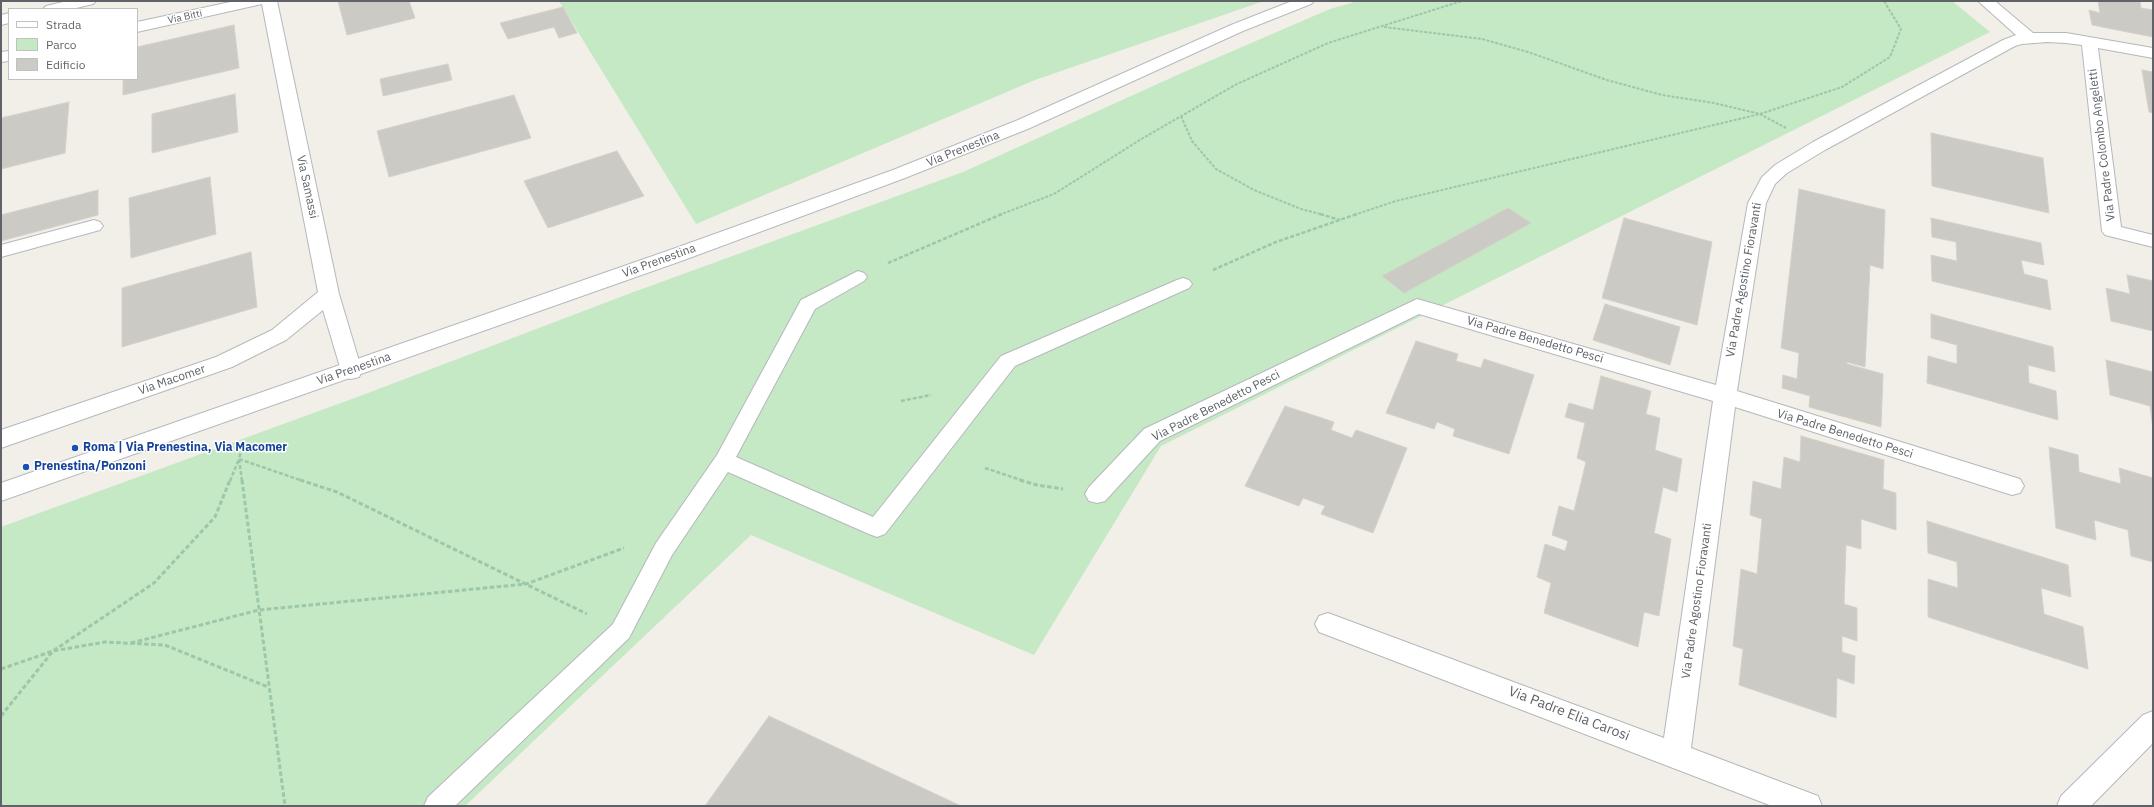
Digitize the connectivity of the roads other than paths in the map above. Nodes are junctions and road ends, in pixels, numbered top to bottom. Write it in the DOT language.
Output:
graph roads {
  1 [pos="88,1"];
  2 [pos="256,1"];
  3 [pos="269,1"];
  4 [pos="1306,1"];
  5 [pos="1986,1"];
  6 [pos="56,8"];
  7 [pos="138,27"];
  8 [pos="2029,38"];
  9 [pos="2089,41"];
  10 [pos="2153,53"];
  11 [pos="94,226"];
  12 [pos="2153,241"];
  13 [pos="1,251"];
  14 [pos="858,277"];
  15 [pos="1183,284"];
  16 [pos="329,294"];
  17 [pos="351,370"];
  18 [pos="1725,396"];
  19 [pos="1,438"];
  20 [pos="724,461"];
  21 [pos="2012,486"];
  22 [pos="1,492"];
  23 [pos="1097,494"];
  24 [pos="1328,624"];
  25 [pos="2153,724"];
  26 [pos="1676,755"];
  27 [pos="437,806"];
  28 [pos="1808,806"];
  29 [pos="2071,806"];
  1 -- 6 [label="street"];
  2 -- 7 [label="street, Via Bitti"];
  3 -- 16 [label="street, Via Samassi"];
  4 -- 17 [label="street, Via Prenestina"];
  5 -- 8 [label="street"];
  8 -- 9 [label="street, Via Padre Agostino Fioravanti"];
  8 -- 18 [label="street, Via Padre Agostino Fioravanti"];
  9 -- 10 [label="street, Via Padre Agostino Fioravanti"];
  9 -- 12 [label="street, Via Padre Colombo Angeletti"];
  11 -- 13 [label="lane"];
  14 -- 20 [label="lane"];
  15 -- 20 [label="lane"];
  16 -- 17 [label="street, Via Samassi"];
  16 -- 19 [label="street, Via Macomer"];
  17 -- 22 [label="street, Via Prenestina"];
  18 -- 21 [label="street, Via Padre Benedetto Pesci"];
  18 -- 23 [label="street, Via Padre Benedetto Pesci"];
  18 -- 26 [label="street, Via Padre Agostino Fioravanti"];
  20 -- 27 [label="lane"];
  24 -- 26 [label="street, Via Padre Elia Carosi"];
  25 -- 29 [label="street"];
  26 -- 28 [label="street, Via Padre Elia Carosi"];
}
